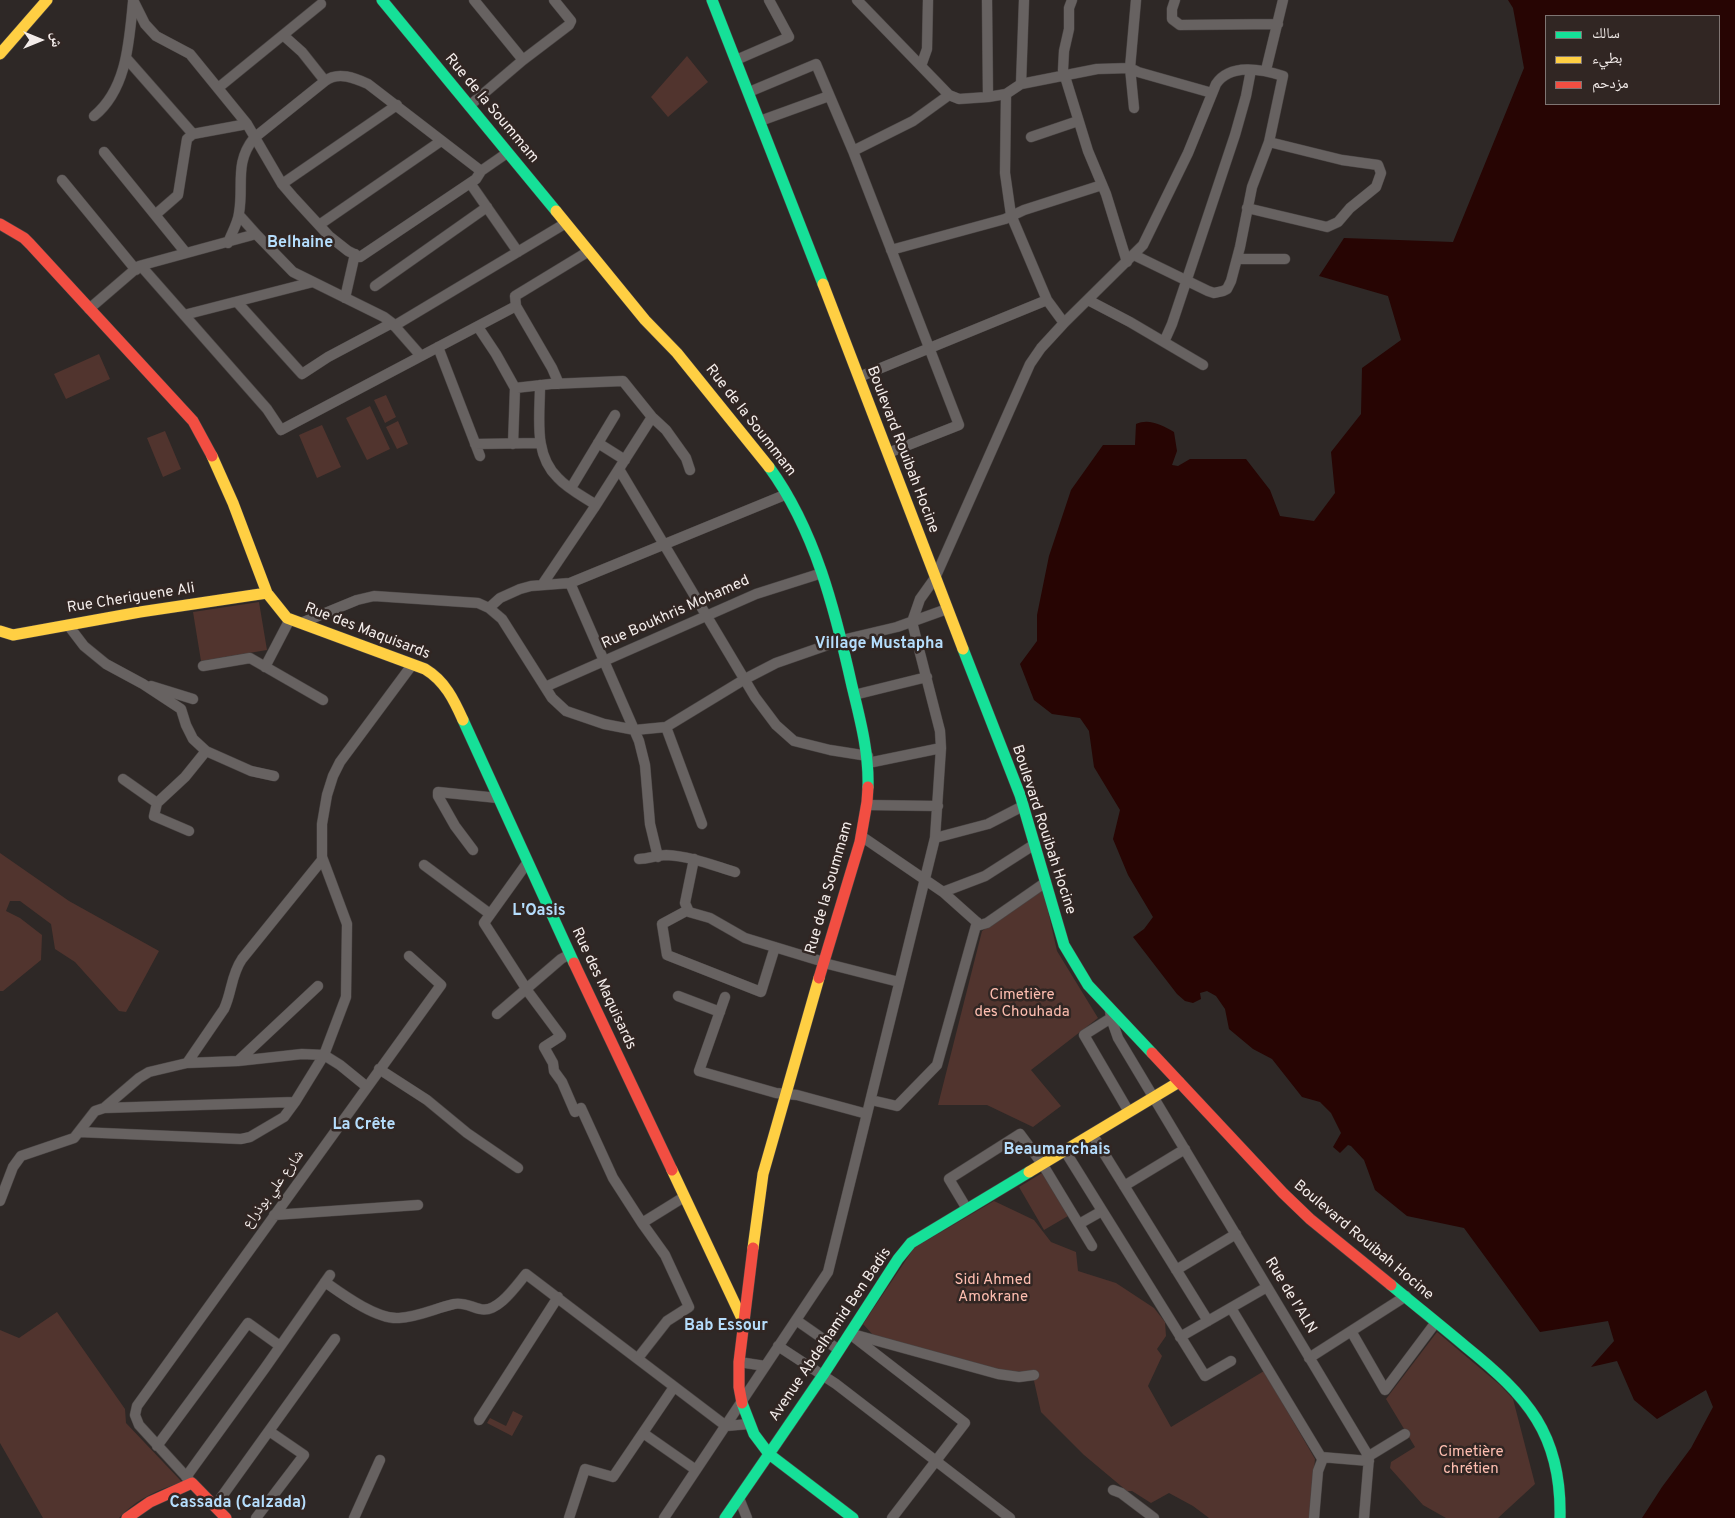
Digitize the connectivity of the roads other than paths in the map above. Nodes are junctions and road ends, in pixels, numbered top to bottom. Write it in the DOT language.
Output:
graph roads {
  1 [pos="47,0"];
  2 [pos="474,0"];
  3 [pos="554,0"];
  4 [pos="712,0"];
  5 [pos="769,0"];
  6 [pos="857,0"];
  7 [pos="928,0"];
  8 [pos="987,0"];
  9 [pos="1024,0"];
  10 [pos="1072,0"];
  11 [pos="1136,0"];
  12 [pos="1175,0"];
  13 [pos="1283,0"];
  14 [pos="133,1"];
  15 [pos="384,1"];
  16 [pos="321,4"];
  17 [pos="1278,24"];
  18 [pos="283,35"];
  19 [pos="0,54"];
  20 [pos="127,58"];
  21 [pos="523,60"];
  22 [pos="736,60"];
  23 [pos="921,66"];
  24 [pos="1130,68"];
  25 [pos="1251,70"];
  26 [pos="1266,70"];
  27 [pos="1064,75"];
  28 [pos="325,80"];
  29 [pos="1021,84"];
  30 [pos="218,88"];
  31 [pos="749,92"];
  32 [pos="1212,93"];
  33 [pos="1006,94"];
  34 [pos="949,95"];
  35 [pos="829,96"];
  36 [pos="988,97"];
  37 [pos="397,105"];
  38 [pos="469,106"];
  39 [pos="1134,108"];
  40 [pos="94,116"];
  41 [pos="760,121"];
  42 [pos="1078,122"];
  43 [pos="247,124"];
  44 [pos="193,134"];
  45 [pos="1032,137"];
  46 [pos="254,138"];
  47 [pos="441,141"];
  48 [pos="1268,142"];
  49 [pos="104,152"];
  50 [pos="853,152"];
  51 [pos="508,153"];
  52 [pos="481,171"];
  53 [pos="62,180"];
  54 [pos="470,183"];
  55 [pos="282,184"];
  56 [pos="1102,185"];
  57 [pos="487,207"];
  58 [pos="1247,208"];
  59 [pos="239,215"];
  60 [pos="1011,215"];
  61 [pos="155,216"];
  62 [pos="566,223"];
  63 [pos="0,224"];
  64 [pos="319,224"];
  65 [pos="256,234"];
  66 [pos="228,243"];
  67 [pos="891,250"];
  68 [pos="588,251"];
  69 [pos="518,252"];
  70 [pos="186,253"];
  71 [pos="355,254"];
  72 [pos="1238,258"];
  73 [pos="1130,259"];
  74 [pos="1285,259"];
  75 [pos="138,268"];
  76 [pos="1187,281"];
  77 [pos="313,282"];
  78 [pos="375,286"];
  79 [pos="345,298"];
  80 [pos="1047,300"];
  81 [pos="1088,300"];
  82 [pos="237,302"];
  83 [pos="516,306"];
  84 [pos="89,309"];
  85 [pos="184,315"];
  86 [pos="1064,323"];
  87 [pos="393,325"];
  88 [pos="478,327"];
  89 [pos="1164,342"];
  90 [pos="438,348"];
  91 [pos="929,349"];
  92 [pos="421,356"];
  93 [pos="1203,365"];
  94 [pos="859,378"];
  95 [pos="559,384"];
  96 [pos="540,385"];
  97 [pos="515,388"];
  98 [pos="615,415"];
  99 [pos="652,417"];
  100 [pos="540,443"];
  101 [pos="598,443"];
  102 [pos="475,444"];
  103 [pos="512,444"];
  104 [pos="888,453"];
  105 [pos="480,456"];
  106 [pos="624,460"];
  107 [pos="619,469"];
  108 [pos="690,470"];
  109 [pos="571,488"];
  110 [pos="787,494"];
  111 [pos="596,506"];
  112 [pos="664,545"];
  113 [pos="822,572"];
  114 [pos="935,578"];
  115 [pos="570,583"];
  116 [pos="542,585"];
  117 [pos="267,593"];
  118 [pos="488,608"];
  119 [pos="947,609"];
  120 [pos="706,616"];
  121 [pos="295,621"];
  122 [pos="912,622"];
  123 [pos="68,625"];
  124 [pos="0,631"];
  125 [pos="842,640"];
  126 [pos="605,661"];
  127 [pos="412,665"];
  128 [pos="203,666"];
  129 [pos="265,667"];
  130 [pos="927,677"];
  131 [pos="745,679"];
  132 [pos="143,684"];
  133 [pos="545,688"];
  134 [pos="854,695"];
  135 [pos="193,699"];
  136 [pos="323,700"];
  137 [pos="666,727"];
  138 [pos="635,730"];
  139 [pos="941,748"];
  140 [pos="206,751"];
  141 [pos="868,759"];
  142 [pos="274,776"];
  143 [pos="123,779"];
  144 [pos="498,798"];
  145 [pos="157,803"];
  146 [pos="867,804"];
  147 [pos="938,806"];
  148 [pos="1023,806"];
  149 [pos="702,824"];
  150 [pos="189,831"];
  151 [pos="862,836"];
  152 [pos="936,838"];
  153 [pos="1035,844"];
  154 [pos="472,850"];
  155 [pos="658,857"];
  156 [pos="639,859"];
  157 [pos="694,859"];
  158 [pos="322,860"];
  159 [pos="527,863"];
  160 [pos="424,865"];
  161 [pos="735,872"];
  162 [pos="925,879"];
  163 [pos="1046,882"];
  164 [pos="943,892"];
  165 [pos="688,910"];
  166 [pos="490,914"];
  167 [pos="976,922"];
  168 [pos="775,947"];
  169 [pos="570,954"];
  170 [pos="409,956"];
  171 [pos="824,962"];
  172 [pos="899,982"];
  173 [pos="318,986"];
  174 [pos="526,989"];
  175 [pos="678,996"];
  176 [pos="724,997"];
  177 [pos="720,1012"];
  178 [pos="1110,1012"];
  179 [pos="497,1014"];
  180 [pos="324,1055"];
  181 [pos="238,1061"];
  182 [pos="187,1064"];
  183 [pos="379,1069"];
  184 [pos="1179,1082"];
  185 [pos="367,1087"];
  186 [pos="784,1093"];
  187 [pos="1154,1097"];
  188 [pos="871,1100"];
  189 [pos="295,1102"];
  190 [pos="104,1108"];
  191 [pos="1129,1112"];
  192 [pos="867,1114"];
  193 [pos="79,1132"];
  194 [pos="1092,1134"];
  195 [pos="1185,1149"];
  196 [pos="1065,1151"];
  197 [pos="1043,1165"];
  198 [pos="518,1168"];
  199 [pos="1124,1186"];
  200 [pos="684,1197"];
  201 [pos="0,1201"];
  202 [pos="418,1205"];
  203 [pos="967,1209"];
  204 [pos="1102,1211"];
  205 [pos="274,1215"];
  206 [pos="642,1223"];
  207 [pos="1079,1224"];
  208 [pos="1236,1234"];
  209 [pos="1092,1246"];
  210 [pos="1176,1270"];
  211 [pos="1267,1287"];
  212 [pos="1406,1296"];
  213 [pos="558,1297"];
  214 [pos="1231,1308"];
  215 [pos="796,1320"];
  216 [pos="1208,1321"];
  217 [pos="1436,1322"];
  218 [pos="744,1323"];
  219 [pos="1351,1331"];
  220 [pos="850,1334"];
  221 [pos="1180,1337"];
  222 [pos="334,1339"];
  223 [pos="280,1346"];
  224 [pos="778,1346"];
  225 [pos="840,1350"];
  226 [pos="638,1358"];
  227 [pos="1310,1358"];
  228 [pos="1232,1361"];
  229 [pos="739,1362"];
  230 [pos="765,1366"];
  231 [pos="823,1375"];
  232 [pos="1034,1375"];
  233 [pos="674,1387"];
  234 [pos="742,1400"];
  235 [pos="479,1420"];
  236 [pos="749,1424"];
  237 [pos="726,1426"];
  238 [pos="269,1431"];
  239 [pos="643,1433"];
  240 [pos="1405,1434"];
  241 [pos="157,1446"];
  242 [pos="769,1454"];
  243 [pos="1323,1458"];
  244 [pos="1369,1458"];
  245 [pos="380,1460"];
  246 [pos="936,1461"];
  247 [pos="696,1470"];
  248 [pos="189,1480"];
  249 [pos="1113,1490"];
  250 [pos="738,1498"];
  251 [pos="214,1506"];
  252 [pos="128,1518"];
  253 [pos="226,1518"];
  254 [pos="256,1518"];
  255 [pos="354,1518"];
  256 [pos="569,1518"];
  257 [pos="664,1518"];
  258 [pos="725,1518"];
  259 [pos="747,1518"];
  260 [pos="853,1518"];
  261 [pos="892,1518"];
  262 [pos="1010,1518"];
  263 [pos="1154,1518"];
  264 [pos="1314,1518"];
  265 [pos="1364,1518"];
  266 [pos="1560,1518"];
  1 -- 19 [label="main road"];
  2 -- 21 [label="street"];
  3 -- 21 [label="street"];
  4 -- 22 [label="main road, Boulevard Rouibah Hocine"];
  5 -- 22 [label="street"];
  6 -- 23 [label="street"];
  7 -- 23 [label="street"];
  8 -- 36 [label="street"];
  9 -- 29 [label="street"];
  10 -- 27 [label="street"];
  11 -- 24 [label="street"];
  12 -- 17 [label="street"];
  13 -- 17 [label="street"];
  14 -- 20 [label="street"];
  14 -- 30 [label="street"];
  15 -- 38 [label="main road, Rue de la Soummam"];
  16 -- 18 [label="street"];
  17 -- 26 [label="street"];
  18 -- 28 [label="street"];
  18 -- 30 [label="street"];
  20 -- 40 [label="street"];
  20 -- 44 [label="street"];
  21 -- 38 [label="street"];
  22 -- 31 [label="main road, Boulevard Rouibah Hocine"];
  23 -- 34 [label="street"];
  24 -- 27 [label="street"];
  24 -- 32 [label="street"];
  24 -- 39 [label="street"];
  25 -- 26 [label="street"];
  25 -- 32 [label="street"];
  25 -- 76 [label="street"];
  26 -- 48 [label="street"];
  27 -- 29 [label="street"];
  27 -- 42 [label="street"];
  28 -- 37 [label="street"];
  28 -- 46 [label="street"];
  29 -- 33 [label="street"];
  30 -- 43 [label="street"];
  31 -- 35 [label="street"];
  31 -- 41 [label="main road, Boulevard Rouibah Hocine"];
  32 -- 73 [label="street"];
  33 -- 36 [label="street"];
  33 -- 60 [label="street"];
  34 -- 36 [label="street"];
  34 -- 50 [label="street"];
  35 -- 41 [label="street"];
  35 -- 50 [label="street"];
  37 -- 47 [label="street"];
  37 -- 55 [label="street"];
  38 -- 51 [label="main road, Rue de la Soummam"];
  41 -- 94 [label="main road, Boulevard Rouibah Hocine"];
  42 -- 45 [label="street"];
  42 -- 56 [label="street"];
  43 -- 44 [label="street"];
  43 -- 46 [label="street"];
  44 -- 61 [label="street"];
  46 -- 55 [label="street"];
  46 -- 59 [label="street"];
  47 -- 52 [label="street"];
  47 -- 64 [label="street"];
  48 -- 58 [label="street"];
  48 -- 58 [label="street"];
  49 -- 61 [label="street"];
  50 -- 67 [label="street"];
  51 -- 52 [label="street"];
  51 -- 62 [label="main road, Rue de la Soummam"];
  52 -- 54 [label="street"];
  53 -- 75 [label="street"];
  54 -- 57 [label="street"];
  54 -- 71 [label="street"];
  55 -- 64 [label="street"];
  56 -- 60 [label="street"];
  56 -- 73 [label="street"];
  57 -- 69 [label="street"];
  57 -- 78 [label="street"];
  58 -- 72 [label="street"];
  59 -- 65 [label="street"];
  59 -- 66 [label="street"];
  60 -- 67 [label="street"];
  60 -- 80 [label="street"];
  61 -- 70 [label="street"];
  62 -- 68 [label="main road, Rue de la Soummam"];
  62 -- 69 [label="street"];
  63 -- 84 [label="main road"];
  64 -- 71 [label="street"];
  65 -- 66 [label="street"];
  65 -- 77 [label="street"];
  66 -- 70 [label="street"];
  67 -- 91 [label="street"];
  68 -- 83 [label="street"];
  68 -- 110 [label="main road, Rue de la Soummam"];
  69 -- 87 [label="street"];
  70 -- 75 [label="street"];
  71 -- 79 [label="street"];
  72 -- 74 [label="street"];
  72 -- 76 [label="street"];
  73 -- 76 [label="street"];
  73 -- 81 [label="street"];
  75 -- 84 [label="street"];
  75 -- 85 [label="street"];
  76 -- 89 [label="street"];
  77 -- 79 [label="street"];
  77 -- 82 [label="street"];
  79 -- 87 [label="street"];
  80 -- 86 [label="street"];
  80 -- 91 [label="street"];
  81 -- 86 [label="street"];
  81 -- 89 [label="street"];
  82 -- 85 [label="street"];
  82 -- 87 [label="street"];
  83 -- 88 [label="street"];
  83 -- 95 [label="street"];
  84 -- 117 [label="main road"];
  85 -- 92 [label="street"];
  86 -- 114 [label="street"];
  87 -- 92 [label="street"];
  88 -- 90 [label="street"];
  88 -- 97 [label="street"];
  89 -- 93 [label="street"];
  90 -- 92 [label="street"];
  90 -- 102 [label="street"];
  91 -- 94 [label="street"];
  91 -- 104 [label="street"];
  94 -- 104 [label="main road, Boulevard Rouibah Hocine"];
  95 -- 96 [label="street"];
  95 -- 99 [label="street"];
  96 -- 97 [label="street"];
  96 -- 100 [label="street"];
  97 -- 103 [label="street"];
  98 -- 101 [label="street"];
  99 -- 106 [label="street"];
  99 -- 108 [label="street"];
  100 -- 103 [label="street"];
  100 -- 109 [label="street"];
  101 -- 106 [label="street"];
  101 -- 109 [label="street"];
  102 -- 103 [label="street"];
  102 -- 105 [label="street"];
  104 -- 114 [label="main road, Boulevard Rouibah Hocine"];
  106 -- 107 [label="street"];
  107 -- 111 [label="street"];
  107 -- 112 [label="street"];
  109 -- 111 [label="street"];
  110 -- 112 [label="street"];
  110 -- 113 [label="main road, Rue de la Soummam"];
  111 -- 116 [label="street"];
  112 -- 115 [label="street"];
  112 -- 120 [label="street"];
  113 -- 120 [label="street, Rue Boukhris Mohamed"];
  113 -- 125 [label="main road, Rue de la Soummam"];
  114 -- 119 [label="main road, Boulevard Rouibah Hocine"];
  114 -- 122 [label="street"];
  115 -- 116 [label="street"];
  115 -- 126 [label="street"];
  116 -- 118 [label="street"];
  117 -- 121 [label="main road"];
  117 -- 123 [label="main road, Rue Cheriguene Ali"];
  118 -- 121 [label="street"];
  118 -- 133 [label="street"];
  119 -- 122 [label="street"];
  119 -- 148 [label="main road, Boulevard Rouibah Hocine"];
  120 -- 126 [label="street, Rue Boukhris Mohamed"];
  120 -- 131 [label="street"];
  121 -- 127 [label="main road, Rue des Maquisards"];
  121 -- 129 [label="street"];
  122 -- 125 [label="street"];
  122 -- 130 [label="street"];
  123 -- 124 [label="main road, Rue Cheriguene Ali"];
  123 -- 132 [label="street"];
  125 -- 131 [label="street"];
  125 -- 134 [label="main road, Rue de la Soummam"];
  126 -- 133 [label="street, Rue Boukhris Mohamed"];
  126 -- 138 [label="street"];
  127 -- 144 [label="main road, Rue des Maquisards"];
  127 -- 158 [label="street"];
  128 -- 129 [label="street"];
  129 -- 136 [label="street"];
  130 -- 134 [label="street"];
  130 -- 139 [label="street"];
  131 -- 137 [label="street"];
  131 -- 141 [label="street"];
  132 -- 135 [label="street"];
  132 -- 140 [label="street"];
  133 -- 138 [label="street"];
  134 -- 141 [label="main road, Rue de la Soummam"];
  137 -- 138 [label="street"];
  137 -- 149 [label="street"];
  138 -- 155 [label="street"];
  139 -- 141 [label="street"];
  139 -- 147 [label="street"];
  140 -- 142 [label="street"];
  140 -- 145 [label="street"];
  141 -- 146 [label="main road, Rue de la Soummam"];
  143 -- 145 [label="street"];
  144 -- 154 [label="street"];
  144 -- 159 [label="main road, Rue des Maquisards"];
  145 -- 150 [label="street"];
  146 -- 147 [label="street"];
  146 -- 151 [label="main road, Rue de la Soummam"];
  147 -- 152 [label="street"];
  148 -- 152 [label="street"];
  148 -- 153 [label="main road, Boulevard Rouibah Hocine"];
  151 -- 162 [label="street"];
  151 -- 171 [label="main road, Rue de la Soummam"];
  152 -- 162 [label="street"];
  153 -- 163 [label="main road, Boulevard Rouibah Hocine"];
  153 -- 164 [label="street"];
  155 -- 156 [label="street"];
  155 -- 157 [label="street"];
  157 -- 161 [label="street"];
  157 -- 165 [label="street"];
  158 -- 180 [label="street"];
  158 -- 182 [label="street"];
  159 -- 166 [label="street"];
  159 -- 169 [label="main road, Rue des Maquisards"];
  160 -- 166 [label="street"];
  162 -- 164 [label="street"];
  162 -- 172 [label="street"];
  163 -- 167 [label="street"];
  163 -- 178 [label="main road, Boulevard Rouibah Hocine"];
  164 -- 167 [label="street"];
  165 -- 168 [label="street"];
  165 -- 168 [label="street"];
  166 -- 174 [label="street"];
  167 -- 188 [label="street"];
  168 -- 171 [label="street"];
  169 -- 174 [label="street"];
  169 -- 200 [label="main road, Rue des Maquisards"];
  170 -- 183 [label="street, شارع علي بوذراع"];
  171 -- 172 [label="street"];
  171 -- 186 [label="main road, Rue de la Soummam"];
  172 -- 188 [label="street"];
  173 -- 181 [label="street"];
  174 -- 179 [label="street"];
  174 -- 206 [label="street"];
  175 -- 177 [label="street"];
  176 -- 177 [label="street"];
  177 -- 186 [label="street"];
  178 -- 184 [label="main road, Boulevard Rouibah Hocine"];
  178 -- 187 [label="street, Rue de l'ALN"];
  178 -- 191 [label="street"];
  180 -- 181 [label="street"];
  180 -- 185 [label="street"];
  180 -- 189 [label="street"];
  181 -- 182 [label="street"];
  182 -- 190 [label="street"];
  183 -- 185 [label="street, شارع علي بوذراع"];
  183 -- 198 [label="street"];
  184 -- 187 [label="main road, Avenue Abdelhamid Ben Badis"];
  184 -- 212 [label="main road, Boulevard Rouibah Hocine"];
  185 -- 205 [label="street, شارع علي بوذراع"];
  186 -- 192 [label="street"];
  186 -- 218 [label="main road, Rue de la Soummam"];
  187 -- 191 [label="main road, Avenue Abdelhamid Ben Badis"];
  187 -- 195 [label="street, Rue de l'ALN"];
  188 -- 192 [label="street"];
  189 -- 190 [label="street"];
  189 -- 193 [label="street"];
  190 -- 193 [label="street"];
  191 -- 194 [label="main road, Avenue Abdelhamid Ben Badis"];
  192 -- 215 [label="street"];
  193 -- 201 [label="street"];
  194 -- 196 [label="main road, Avenue Abdelhamid Ben Badis"];
  194 -- 199 [label="street"];
  195 -- 199 [label="street"];
  195 -- 208 [label="street, Rue de l'ALN"];
  196 -- 197 [label="main road, Avenue Abdelhamid Ben Badis"];
  196 -- 204 [label="street"];
  197 -- 203 [label="main road, Avenue Abdelhamid Ben Badis"];
  197 -- 203 [label="street"];
  197 -- 207 [label="street"];
  199 -- 210 [label="street"];
  200 -- 206 [label="street"];
  200 -- 218 [label="main road, Rue des Maquisards"];
  202 -- 205 [label="street"];
  203 -- 220 [label="main road, Avenue Abdelhamid Ben Badis"];
  204 -- 207 [label="street"];
  204 -- 221 [label="street"];
  205 -- 241 [label="street, شارع علي بوذراع"];
  206 -- 226 [label="street"];
  207 -- 209 [label="street"];
  208 -- 210 [label="street"];
  208 -- 211 [label="street, Rue de l'ALN"];
  210 -- 216 [label="street"];
  211 -- 214 [label="street"];
  211 -- 227 [label="street, Rue de l'ALN"];
  212 -- 217 [label="main road, Boulevard Rouibah Hocine"];
  212 -- 219 [label="street"];
  213 -- 223 [label="street"];
  213 -- 226 [label="street"];
  213 -- 235 [label="street"];
  214 -- 216 [label="street"];
  214 -- 243 [label="street"];
  215 -- 224 [label="street"];
  215 -- 225 [label="street"];
  216 -- 221 [label="street"];
  217 -- 219 [label="street"];
  217 -- 266 [label="main road, Boulevard Rouibah Hocine"];
  218 -- 229 [label="main road, Rue de la Soummam"];
  219 -- 227 [label="street"];
  220 -- 225 [label="main road, Avenue Abdelhamid Ben Badis"];
  220 -- 232 [label="street"];
  220 -- 246 [label="street"];
  221 -- 228 [label="street"];
  222 -- 238 [label="street"];
  223 -- 241 [label="street"];
  223 -- 248 [label="street"];
  224 -- 230 [label="street"];
  224 -- 231 [label="street"];
  225 -- 231 [label="main road, Avenue Abdelhamid Ben Badis"];
  226 -- 233 [label="street"];
  227 -- 244 [label="street, Rue de l'ALN"];
  229 -- 230 [label="street"];
  229 -- 234 [label="main road, Rue de la Soummam"];
  230 -- 234 [label="street"];
  231 -- 242 [label="main road, Avenue Abdelhamid Ben Badis"];
  231 -- 246 [label="street"];
  233 -- 237 [label="street"];
  233 -- 239 [label="street"];
  234 -- 236 [label="main road, Rue de la Soummam"];
  234 -- 237 [label="street"];
  236 -- 237 [label="street"];
  236 -- 242 [label="main road, Rue de la Soummam"];
  237 -- 247 [label="street"];
  238 -- 251 [label="street"];
  238 -- 254 [label="street"];
  239 -- 247 [label="street"];
  239 -- 256 [label="street"];
  240 -- 244 [label="street"];
  241 -- 248 [label="street"];
  242 -- 250 [label="main road, Avenue Abdelhamid Ben Badis"];
  242 -- 260 [label="main road, Rue de la Soummam"];
  243 -- 244 [label="street"];
  243 -- 264 [label="street"];
  244 -- 265 [label="street"];
  245 -- 255 [label="street"];
  246 -- 261 [label="street"];
  246 -- 262 [label="street"];
  247 -- 257 [label="street"];
  248 -- 251 [label="main road"];
  248 -- 252 [label="main road"];
  249 -- 263 [label="street"];
  250 -- 258 [label="main road, Avenue Abdelhamid Ben Badis"];
  250 -- 259 [label="street"];
  251 -- 253 [label="main road"];
}
